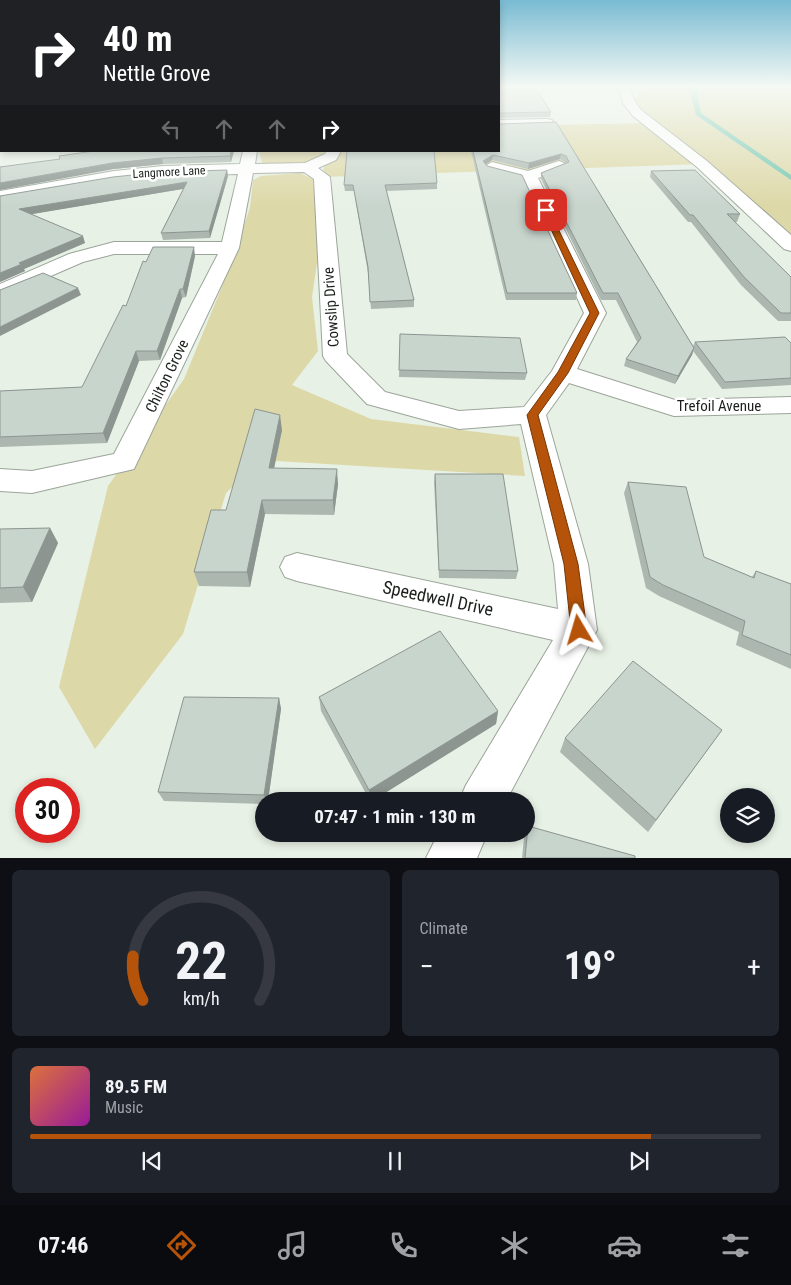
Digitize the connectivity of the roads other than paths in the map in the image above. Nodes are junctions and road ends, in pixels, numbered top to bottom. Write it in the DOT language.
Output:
graph roads {
  1 [pos="657,126"];
  2 [pos="334,152"];
  3 [pos="248,160"];
  4 [pos="559,166"];
  5 [pos="307,167"];
  6 [pos="492,167"];
  7 [pos="529,176"];
  8 [pos="0,196"];
  9 [pos="791,245"];
  10 [pos="230,248"];
  11 [pos="0,292"];
  12 [pos="563,373"];
  13 [pos="791,405"];
  14 [pos="532,415"];
  15 [pos="0,480"];
  16 [pos="297,567"];
  17 [pos="579,630"];
  18 [pos="487,792"];
  19 [pos="459,842"];
  20 [pos="450,858"];
  1 -- 9 [label="street"];
  2 -- 5 [label="street, Langmore Lane"];
  3 -- 5 [label="street, Langmore Lane"];
  3 -- 8 [label="street, Langmore Lane"];
  3 -- 10 [label="street, Chilton Grove"];
  4 -- 7 [label="street"];
  5 -- 14 [label="street, Cowslip Drive"];
  6 -- 7 [label="street"];
  7 -- 12 [label="street"];
  10 -- 11 [label="street"];
  10 -- 15 [label="street, Chilton Grove"];
  12 -- 13 [label="street, Trefoil Avenue"];
  12 -- 14 [label="street"];
  14 -- 17 [label="street"];
  16 -- 17 [label="street, Speedwell Drive"];
  17 -- 18 [label="street"];
  19 -- 20 [label="street"];
}
